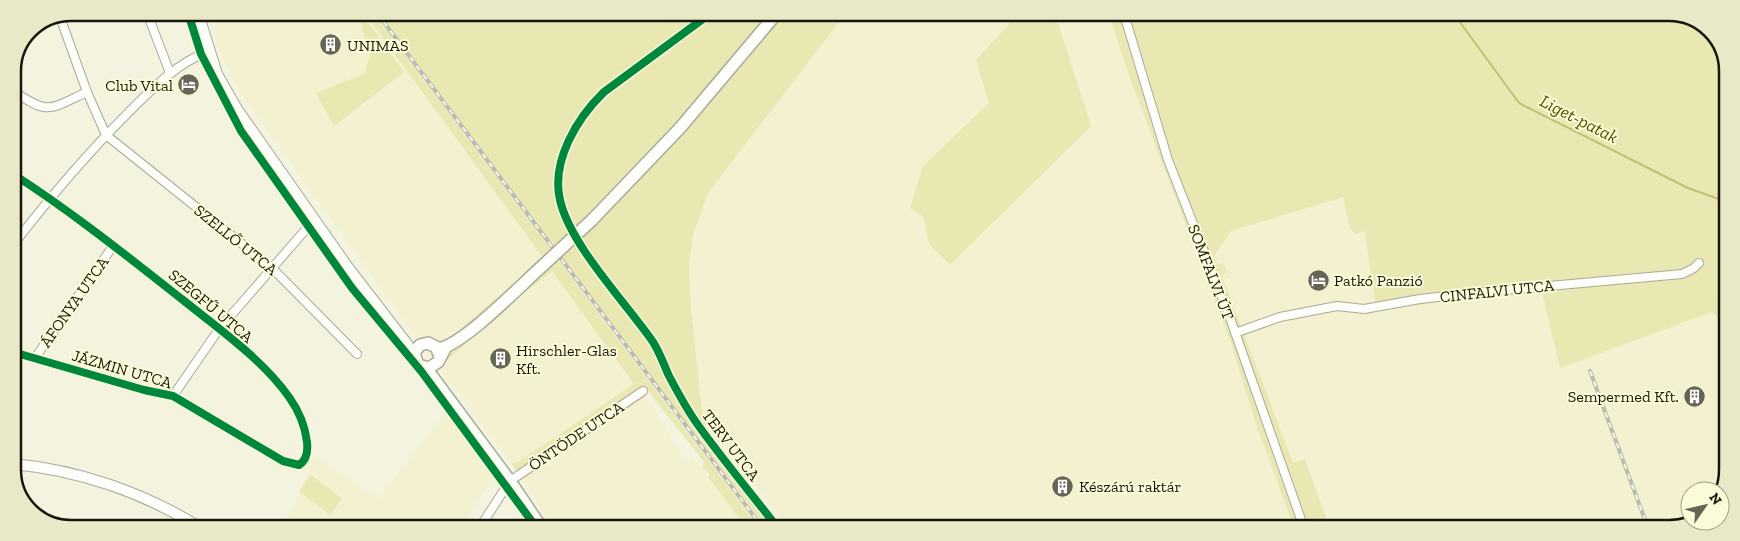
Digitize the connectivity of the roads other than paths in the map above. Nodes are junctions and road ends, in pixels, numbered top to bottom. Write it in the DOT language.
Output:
graph roads {
  1 [pos="150,21"];
  2 [pos="200,21"];
  3 [pos="700,21"];
  4 [pos="770,21"];
  5 [pos="1126,21"];
  6 [pos="62,22"];
  7 [pos="209,51"];
  8 [pos="170,73"];
  9 [pos="87,92"];
  10 [pos="21,97"];
  11 [pos="106,135"];
  12 [pos="21,180"];
  13 [pos="50,198"];
  14 [pos="314,220"];
  15 [pos="21,235"];
  16 [pos="113,246"];
  17 [pos="1699,263"];
  18 [pos="271,267"];
  19 [pos="219,329"];
  20 [pos="396,330"];
  21 [pos="1235,333"];
  22 [pos="422,343"];
  23 [pos="414,353"];
  24 [pos="21,354"];
  25 [pos="357,354"];
  26 [pos="437,357"];
  27 [pos="35,358"];
  28 [pos="643,391"];
  29 [pos="173,396"];
  30 [pos="21,465"];
  31 [pos="299,465"];
  32 [pos="510,481"];
  33 [pos="186,520"];
  34 [pos="485,520"];
  35 [pos="536,520"];
  36 [pos="772,520"];
  37 [pos="1301,520"];
  1 -- 8 [label="street"];
  2 -- 7 [label="street"];
  3 -- 36 [label="street, TERV UTCA"];
  4 -- 26 [label="main road, bridge"];
  5 -- 21 [label="street, SOMFALVI ÚT"];
  6 -- 9 [label="street"];
  7 -- 8 [label="street"];
  7 -- 14 [label="street"];
  8 -- 11 [label="street"];
  9 -- 10 [label="street"];
  9 -- 11 [label="street"];
  11 -- 13 [label="street"];
  11 -- 18 [label="street, SZELLŐ UTCA"];
  12 -- 13 [label="street, SZEGFŰ UTCA"];
  13 -- 15 [label="street"];
  13 -- 16 [label="street, SZEGFŰ UTCA"];
  14 -- 18 [label="street"];
  14 -- 20 [label="street"];
  16 -- 19 [label="street, SZEGFŰ UTCA"];
  16 -- 27 [label="street, ÁFONYA UTCA"];
  17 -- 21 [label="street, CINFALVI UTCA"];
  18 -- 19 [label="street"];
  18 -- 25 [label="street, SZELLŐ UTCA"];
  19 -- 29 [label="street"];
  19 -- 31 [label="street, SZEGFŰ UTCA"];
  20 -- 22 [label="street"];
  20 -- 23 [label="street"];
  21 -- 37 [label="street, SOMFALVI ÚT"];
  22 -- 23 [label="main road"];
  22 -- 26 [label="main road"];
  23 -- 26 [label="main road"];
  24 -- 27 [label="street, JÁZMIN UTCA"];
  26 -- 32 [label="main road"];
  27 -- 29 [label="street, JÁZMIN UTCA"];
  28 -- 32 [label="street, ÖNTÖDE UTCA"];
  29 -- 31 [label="street, JÁZMIN UTCA"];
  30 -- 33 [label="street"];
  32 -- 34 [label="street"];
  32 -- 35 [label="main road"];
}
